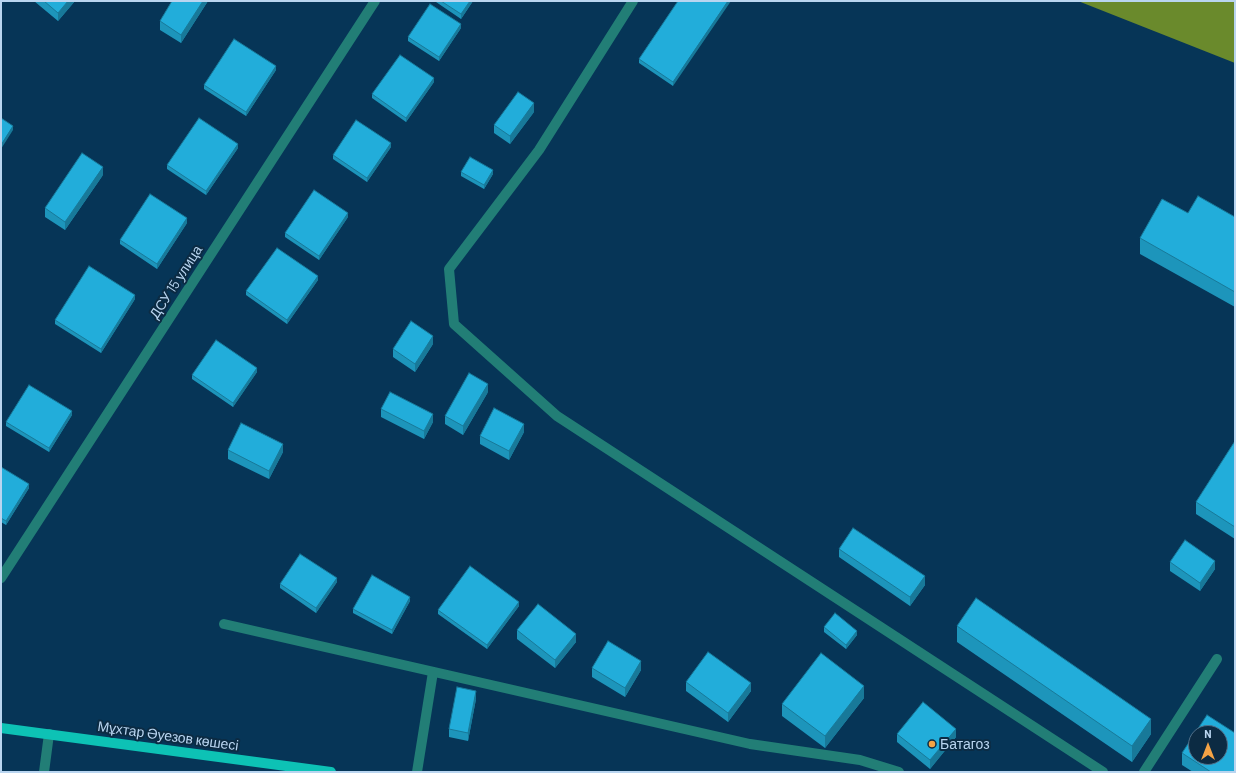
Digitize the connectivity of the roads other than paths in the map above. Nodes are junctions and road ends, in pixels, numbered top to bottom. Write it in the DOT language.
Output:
graph roads {
  1 [pos="375,1"];
  2 [pos="633,1"];
  3 [pos="1,578"];
  4 [pos="224,624"];
  5 [pos="1217,659"];
  6 [pos="434,672"];
  7 [pos="1,728"];
  8 [pos="50,734"];
  9 [pos="44,772"];
  10 [pos="331,772"];
  11 [pos="417,772"];
  12 [pos="899,772"];
  13 [pos="1103,772"];
  14 [pos="1144,772"];
  1 -- 3 [label="street, ДСУ 15 улица"];
  2 -- 13 [label="street"];
  4 -- 6 [label="street"];
  5 -- 14 [label="street"];
  6 -- 11 [label="street"];
  6 -- 12 [label="street"];
  7 -- 8 [label="main road, Мұхтар Әуезов көшесі"];
  8 -- 9 [label="street"];
  8 -- 10 [label="main road, Мұхтар Әуезов көшесі"];
}
